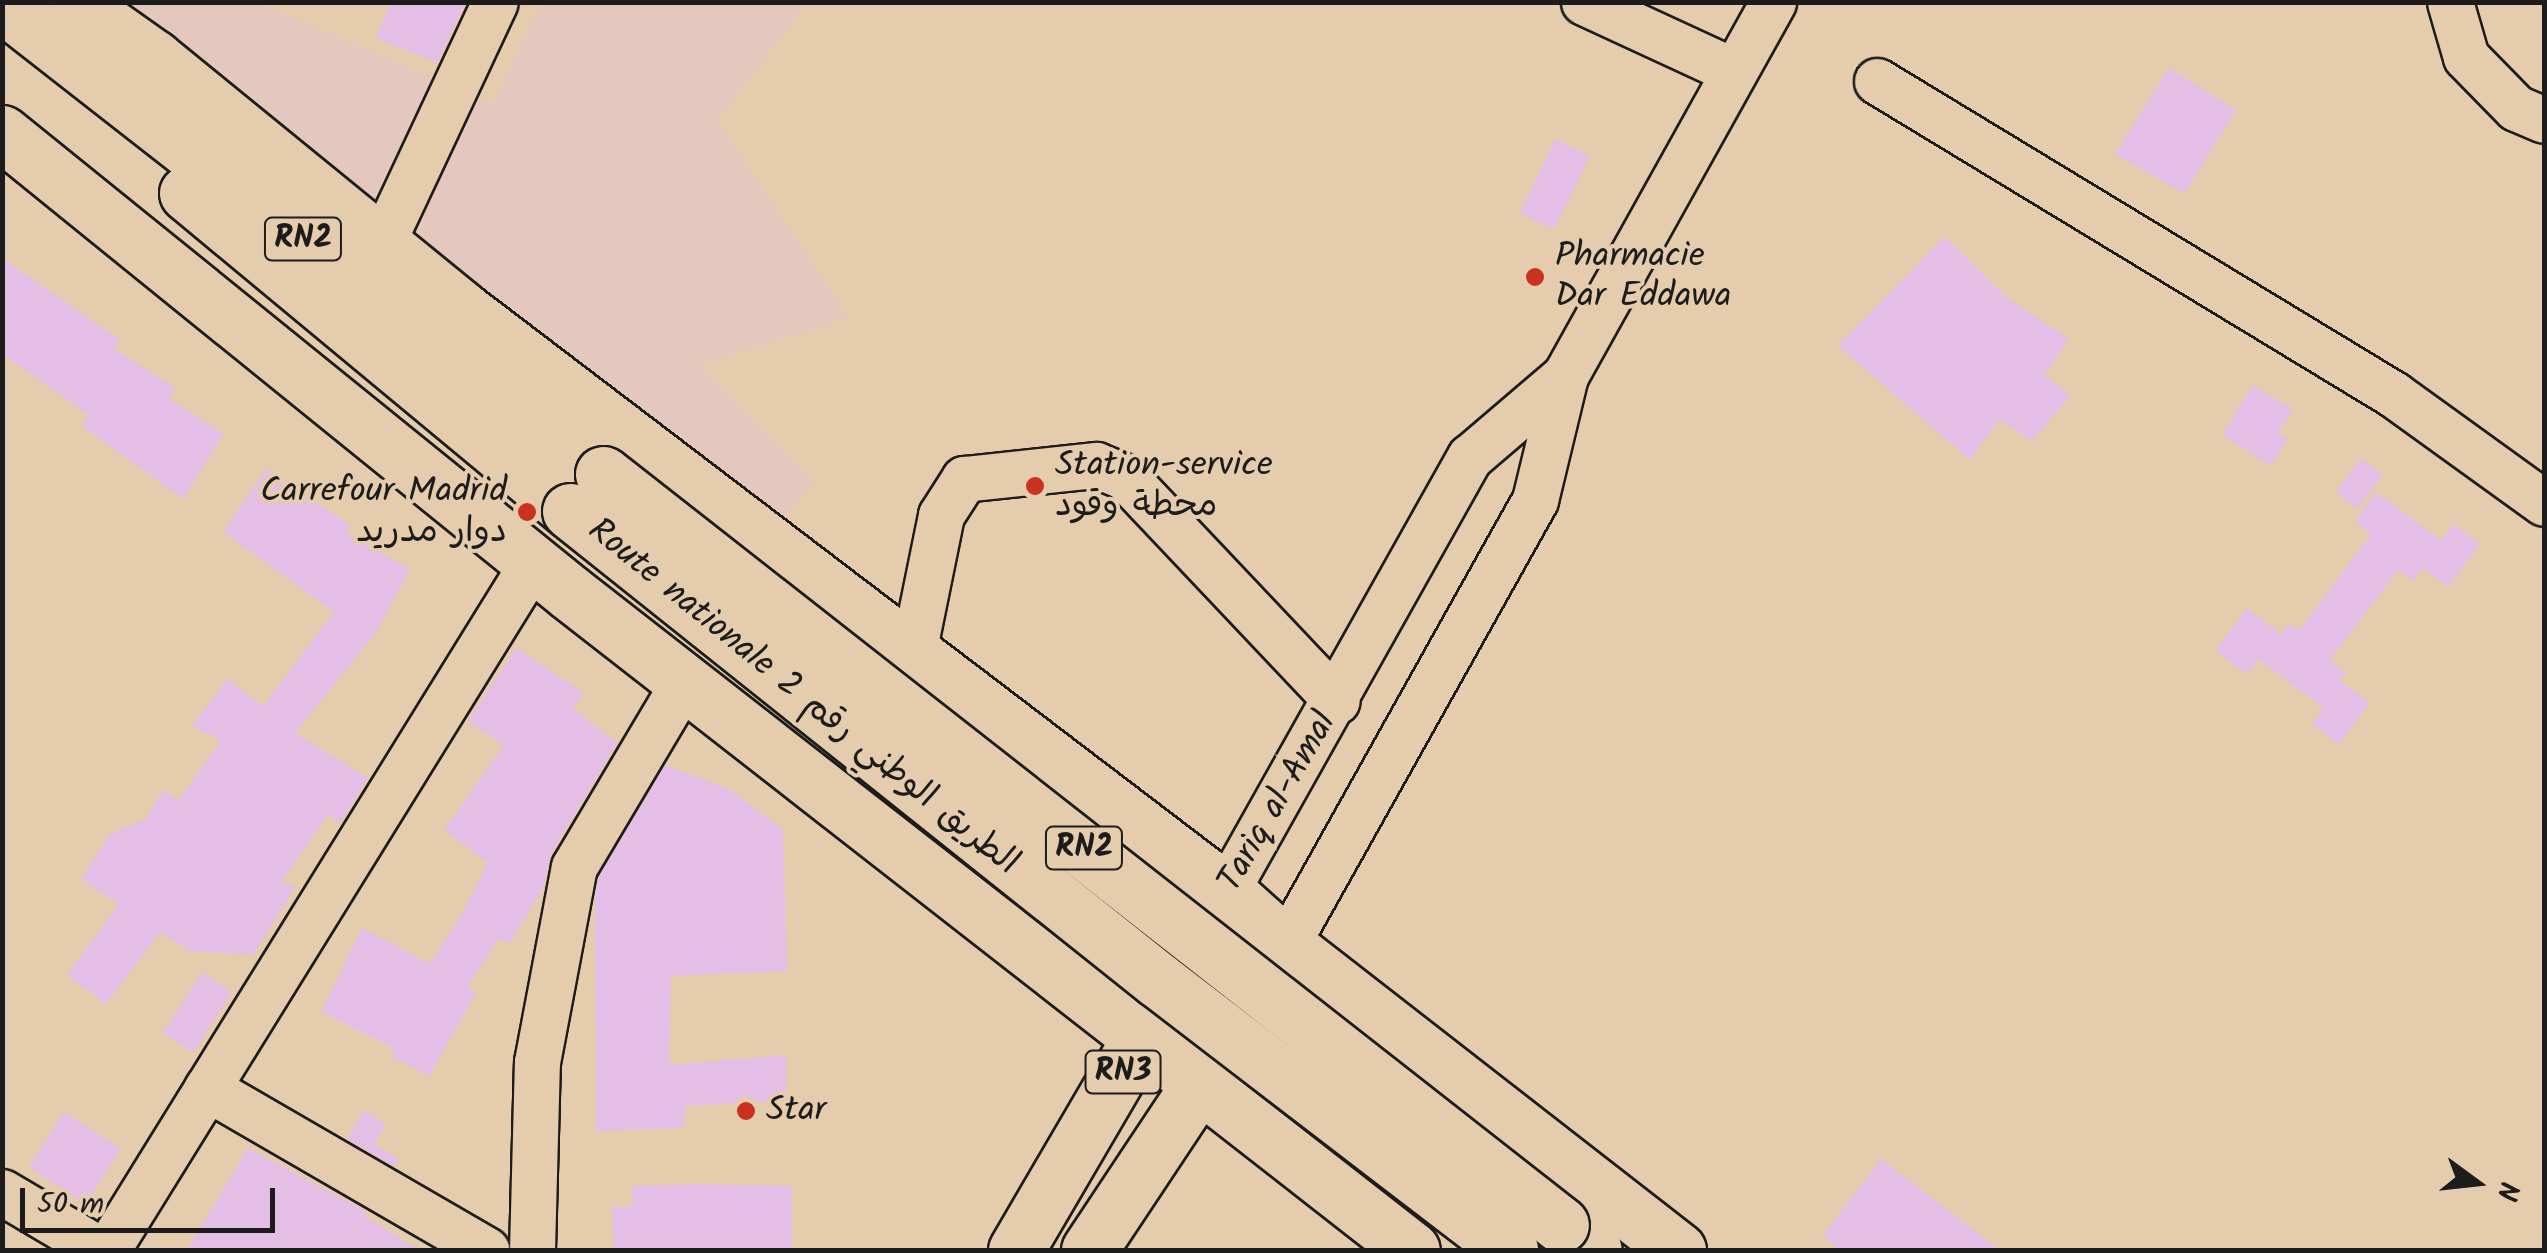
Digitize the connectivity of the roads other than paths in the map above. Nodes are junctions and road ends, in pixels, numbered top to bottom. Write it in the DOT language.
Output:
graph roads {
  1 [pos="75,2"];
  2 [pos="495,2"];
  3 [pos="1584,2"];
  4 [pos="1773,2"];
  5 [pos="2450,2"];
  6 [pos="2,4"];
  7 [pos="2,51"];
  8 [pos="1733,70"];
  9 [pos="1877,80"];
  10 [pos="2544,120"];
  11 [pos="2,133"];
  12 [pos="381,245"];
  13 [pos="1565,376"];
  14 [pos="587,493"];
  15 [pos="2544,504"];
  16 [pos="533,562"];
  17 [pos="913,653"];
  18 [pos="684,682"];
  19 [pos="1337,700"];
  20 [pos="1226,891"];
  21 [pos="1286,945"];
  22 [pos="1142,1041"];
  23 [pos="1200,1086"];
  24 [pos="207,1088"];
  25 [pos="2,1192"];
  26 [pos="1578,1238"];
  27 [pos="104,1250"];
  28 [pos="486,1250"];
  29 [pos="532,1250"];
  30 [pos="1016,1250"];
  31 [pos="1089,1250"];
  32 [pos="1412,1250"];
  33 [pos="1510,1250"];
  34 [pos="1678,1250"];
  1 -- 12 [label="highway"];
  2 -- 12 [label="street"];
  3 -- 8 [label="street"];
  4 -- 8 [label="street, Tariq al-Amal / RN3"];
  5 -- 10 [label="street"];
  6 -- 14 [label="highway, RN2"];
  7 -- 14 [label="highway, RN2"];
  8 -- 13 [label="street, Tariq al-Amal / RN3"];
  9 -- 15 [label="street"];
  11 -- 16 [label="highway"];
  12 -- 17 [label="highway"];
  13 -- 19 [label="street, Tariq al-Amal / RN3"];
  13 -- 21 [label="street, Tariq al-Amal / RN3"];
  14 -- 26 [label="highway, Route nationale الطريق الوطني رقم 2 / RN2, bridge"];
  14 -- 33 [label="highway, Route nationale الطريق الوطني رقم 2 / RN2, bridge"];
  16 -- 18 [label="highway"];
  16 -- 24 [label="street"];
  17 -- 19 [label="street"];
  17 -- 20 [label="highway"];
  18 -- 22 [label="highway"];
  18 -- 29 [label="street"];
  19 -- 20 [label="street, Tariq al-Amal / RN3"];
  20 -- 21 [label="highway"];
  20 -- 22 [label="highway, Tariq al-Amal / RN3"];
  21 -- 23 [label="highway, Tariq al-Amal / RN3"];
  21 -- 34 [label="highway"];
  22 -- 23 [label="highway"];
  22 -- 30 [label="highway, Tariq al-Amal / RN3"];
  23 -- 31 [label="highway, Tariq al-Amal / RN3"];
  23 -- 32 [label="highway"];
  24 -- 27 [label="street"];
  24 -- 28 [label="street"];
  25 -- 27 [label="street"];
}
